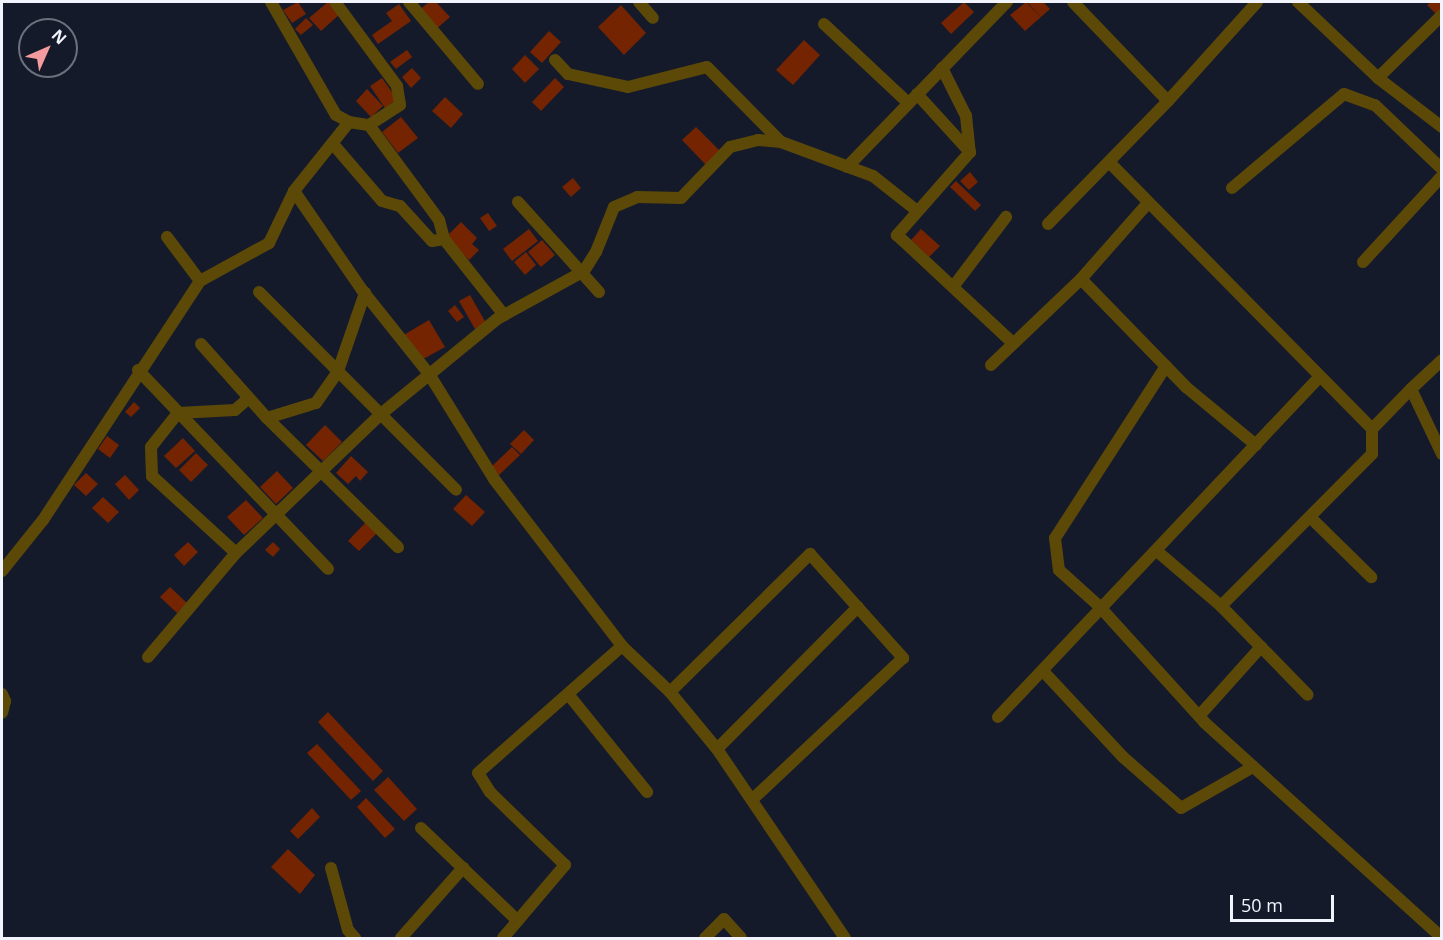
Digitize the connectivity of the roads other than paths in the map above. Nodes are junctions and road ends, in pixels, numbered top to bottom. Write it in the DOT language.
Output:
graph roads {
  1 [pos="271,2"];
  2 [pos="335,2"];
  3 [pos="409,2"];
  4 [pos="639,2"];
  5 [pos="1007,2"];
  6 [pos="1072,2"];
  7 [pos="1257,2"];
  8 [pos="1299,2"];
  9 [pos="1442,15"];
  10 [pos="653,18"];
  11 [pos="824,24"];
  12 [pos="555,60"];
  13 [pos="942,68"];
  14 [pos="1378,78"];
  15 [pos="478,84"];
  16 [pos="1392,89"];
  17 [pos="912,98"];
  18 [pos="1168,101"];
  19 [pos="1376,105"];
  20 [pos="349,122"];
  21 [pos="369,125"];
  22 [pos="1442,127"];
  23 [pos="781,142"];
  24 [pos="333,144"];
  25 [pos="970,152"];
  26 [pos="1109,162"];
  27 [pos="847,167"];
  28 [pos="1442,169"];
  29 [pos="1442,176"];
  30 [pos="1232,188"];
  31 [pos="294,191"];
  32 [pos="518,202"];
  33 [pos="1148,203"];
  34 [pos="916,210"];
  35 [pos="1006,217"];
  36 [pos="1048,224"];
  37 [pos="167,237"];
  38 [pos="444,239"];
  39 [pos="1363,262"];
  40 [pos="584,272"];
  41 [pos="1081,279"];
  42 [pos="200,281"];
  43 [pos="952,287"];
  44 [pos="259,292"];
  45 [pos="599,292"];
  46 [pos="364,293"];
  47 [pos="504,315"];
  48 [pos="1013,343"];
  49 [pos="201,344"];
  50 [pos="1442,360"];
  51 [pos="991,365"];
  52 [pos="1166,366"];
  53 [pos="138,370"];
  54 [pos="338,371"];
  55 [pos="429,374"];
  56 [pos="1320,377"];
  57 [pos="1411,389"];
  58 [pos="249,398"];
  59 [pos="178,413"];
  60 [pos="381,414"];
  61 [pos="267,418"];
  62 [pos="1372,429"];
  63 [pos="1256,445"];
  64 [pos="1442,454"];
  65 [pos="323,470"];
  66 [pos="456,490"];
  67 [pos="275,515"];
  68 [pos="1310,517"];
  69 [pos="398,547"];
  70 [pos="1158,552"];
  71 [pos="237,553"];
  72 [pos="328,569"];
  73 [pos="2,571"];
  74 [pos="1371,577"];
  75 [pos="1100,606"];
  76 [pos="1221,606"];
  77 [pos="858,607"];
  78 [pos="622,646"];
  79 [pos="1262,647"];
  80 [pos="148,657"];
  81 [pos="1042,671"];
  82 [pos="670,692"];
  83 [pos="2,694"];
  84 [pos="568,694"];
  85 [pos="1308,695"];
  86 [pos="2,712"];
  87 [pos="1199,716"];
  88 [pos="998,717"];
  89 [pos="717,749"];
  90 [pos="1254,767"];
  91 [pos="647,792"];
  92 [pos="752,800"];
  93 [pos="421,828"];
  94 [pos="331,868"];
  95 [pos="463,868"];
  96 [pos="518,921"];
  97 [pos="842,937"];
  98 [pos="1442,938"];
  99 [pos="355,939"];
  100 [pos="401,939"];
  101 [pos="503,939"];
  102 [pos="705,939"];
  103 [pos="741,939"];
  1 -- 20 [label="street"];
  2 -- 21 [label="street"];
  3 -- 15 [label="street"];
  4 -- 10 [label="street"];
  5 -- 13 [label="street"];
  6 -- 18 [label="street"];
  7 -- 18 [label="street"];
  8 -- 14 [label="street"];
  9 -- 14 [label="street"];
  11 -- 17 [label="street"];
  12 -- 23 [label="street"];
  13 -- 17 [label="street"];
  13 -- 25 [label="street"];
  14 -- 16 [label="street"];
  16 -- 19 [label="street"];
  16 -- 22 [label="street"];
  17 -- 25 [label="street"];
  17 -- 27 [label="street"];
  18 -- 26 [label="street"];
  19 -- 28 [label="street"];
  19 -- 30 [label="street"];
  20 -- 21 [label="street"];
  20 -- 24 [label="street"];
  21 -- 38 [label="street"];
  23 -- 27 [label="street"];
  23 -- 40 [label="street"];
  24 -- 31 [label="street"];
  24 -- 38 [label="street"];
  25 -- 34 [label="street"];
  26 -- 33 [label="street"];
  26 -- 36 [label="street"];
  27 -- 34 [label="street"];
  29 -- 39 [label="street"];
  31 -- 42 [label="street"];
  31 -- 46 [label="street"];
  32 -- 40 [label="street"];
  33 -- 41 [label="street"];
  33 -- 56 [label="street"];
  34 -- 43 [label="street"];
  35 -- 43 [label="street"];
  37 -- 42 [label="street"];
  38 -- 47 [label="street"];
  40 -- 45 [label="street"];
  40 -- 47 [label="street"];
  41 -- 48 [label="street"];
  41 -- 52 [label="street"];
  42 -- 53 [label="street"];
  43 -- 48 [label="street"];
  44 -- 54 [label="street"];
  46 -- 54 [label="street"];
  46 -- 55 [label="street"];
  47 -- 55 [label="street"];
  48 -- 51 [label="street"];
  49 -- 58 [label="street"];
  50 -- 57 [label="street"];
  52 -- 63 [label="street"];
  52 -- 75 [label="street"];
  53 -- 59 [label="street"];
  53 -- 73 [label="street"];
  54 -- 60 [label="street"];
  54 -- 61 [label="street"];
  55 -- 60 [label="street"];
  55 -- 78 [label="street"];
  56 -- 62 [label="street"];
  56 -- 63 [label="street"];
  57 -- 62 [label="street"];
  57 -- 64 [label="street"];
  58 -- 59 [label="street"];
  58 -- 61 [label="street"];
  59 -- 67 [label="street"];
  59 -- 71 [label="street"];
  60 -- 65 [label="street"];
  60 -- 66 [label="street"];
  61 -- 65 [label="street"];
  62 -- 68 [label="street"];
  63 -- 70 [label="street"];
  65 -- 67 [label="street"];
  65 -- 69 [label="street"];
  67 -- 71 [label="street"];
  67 -- 72 [label="street"];
  68 -- 74 [label="street"];
  68 -- 76 [label="street"];
  70 -- 75 [label="street"];
  70 -- 76 [label="street"];
  71 -- 80 [label="street"];
  75 -- 81 [label="street"];
  75 -- 87 [label="street"];
  76 -- 79 [label="street"];
  77 -- 82 [label="street"];
  77 -- 89 [label="street"];
  77 -- 92 [label="street"];
  78 -- 82 [label="street"];
  78 -- 84 [label="street"];
  79 -- 85 [label="street"];
  79 -- 87 [label="street"];
  81 -- 88 [label="street"];
  81 -- 90 [label="street"];
  82 -- 89 [label="street"];
  83 -- 86 [label="street"];
  84 -- 91 [label="street"];
  84 -- 96 [label="street"];
  87 -- 90 [label="street"];
  89 -- 92 [label="street"];
  90 -- 98 [label="street"];
  92 -- 97 [label="street"];
  93 -- 95 [label="street"];
  94 -- 99 [label="street"];
  95 -- 96 [label="street"];
  95 -- 100 [label="street"];
  96 -- 101 [label="street"];
  102 -- 103 [label="street"];
}
